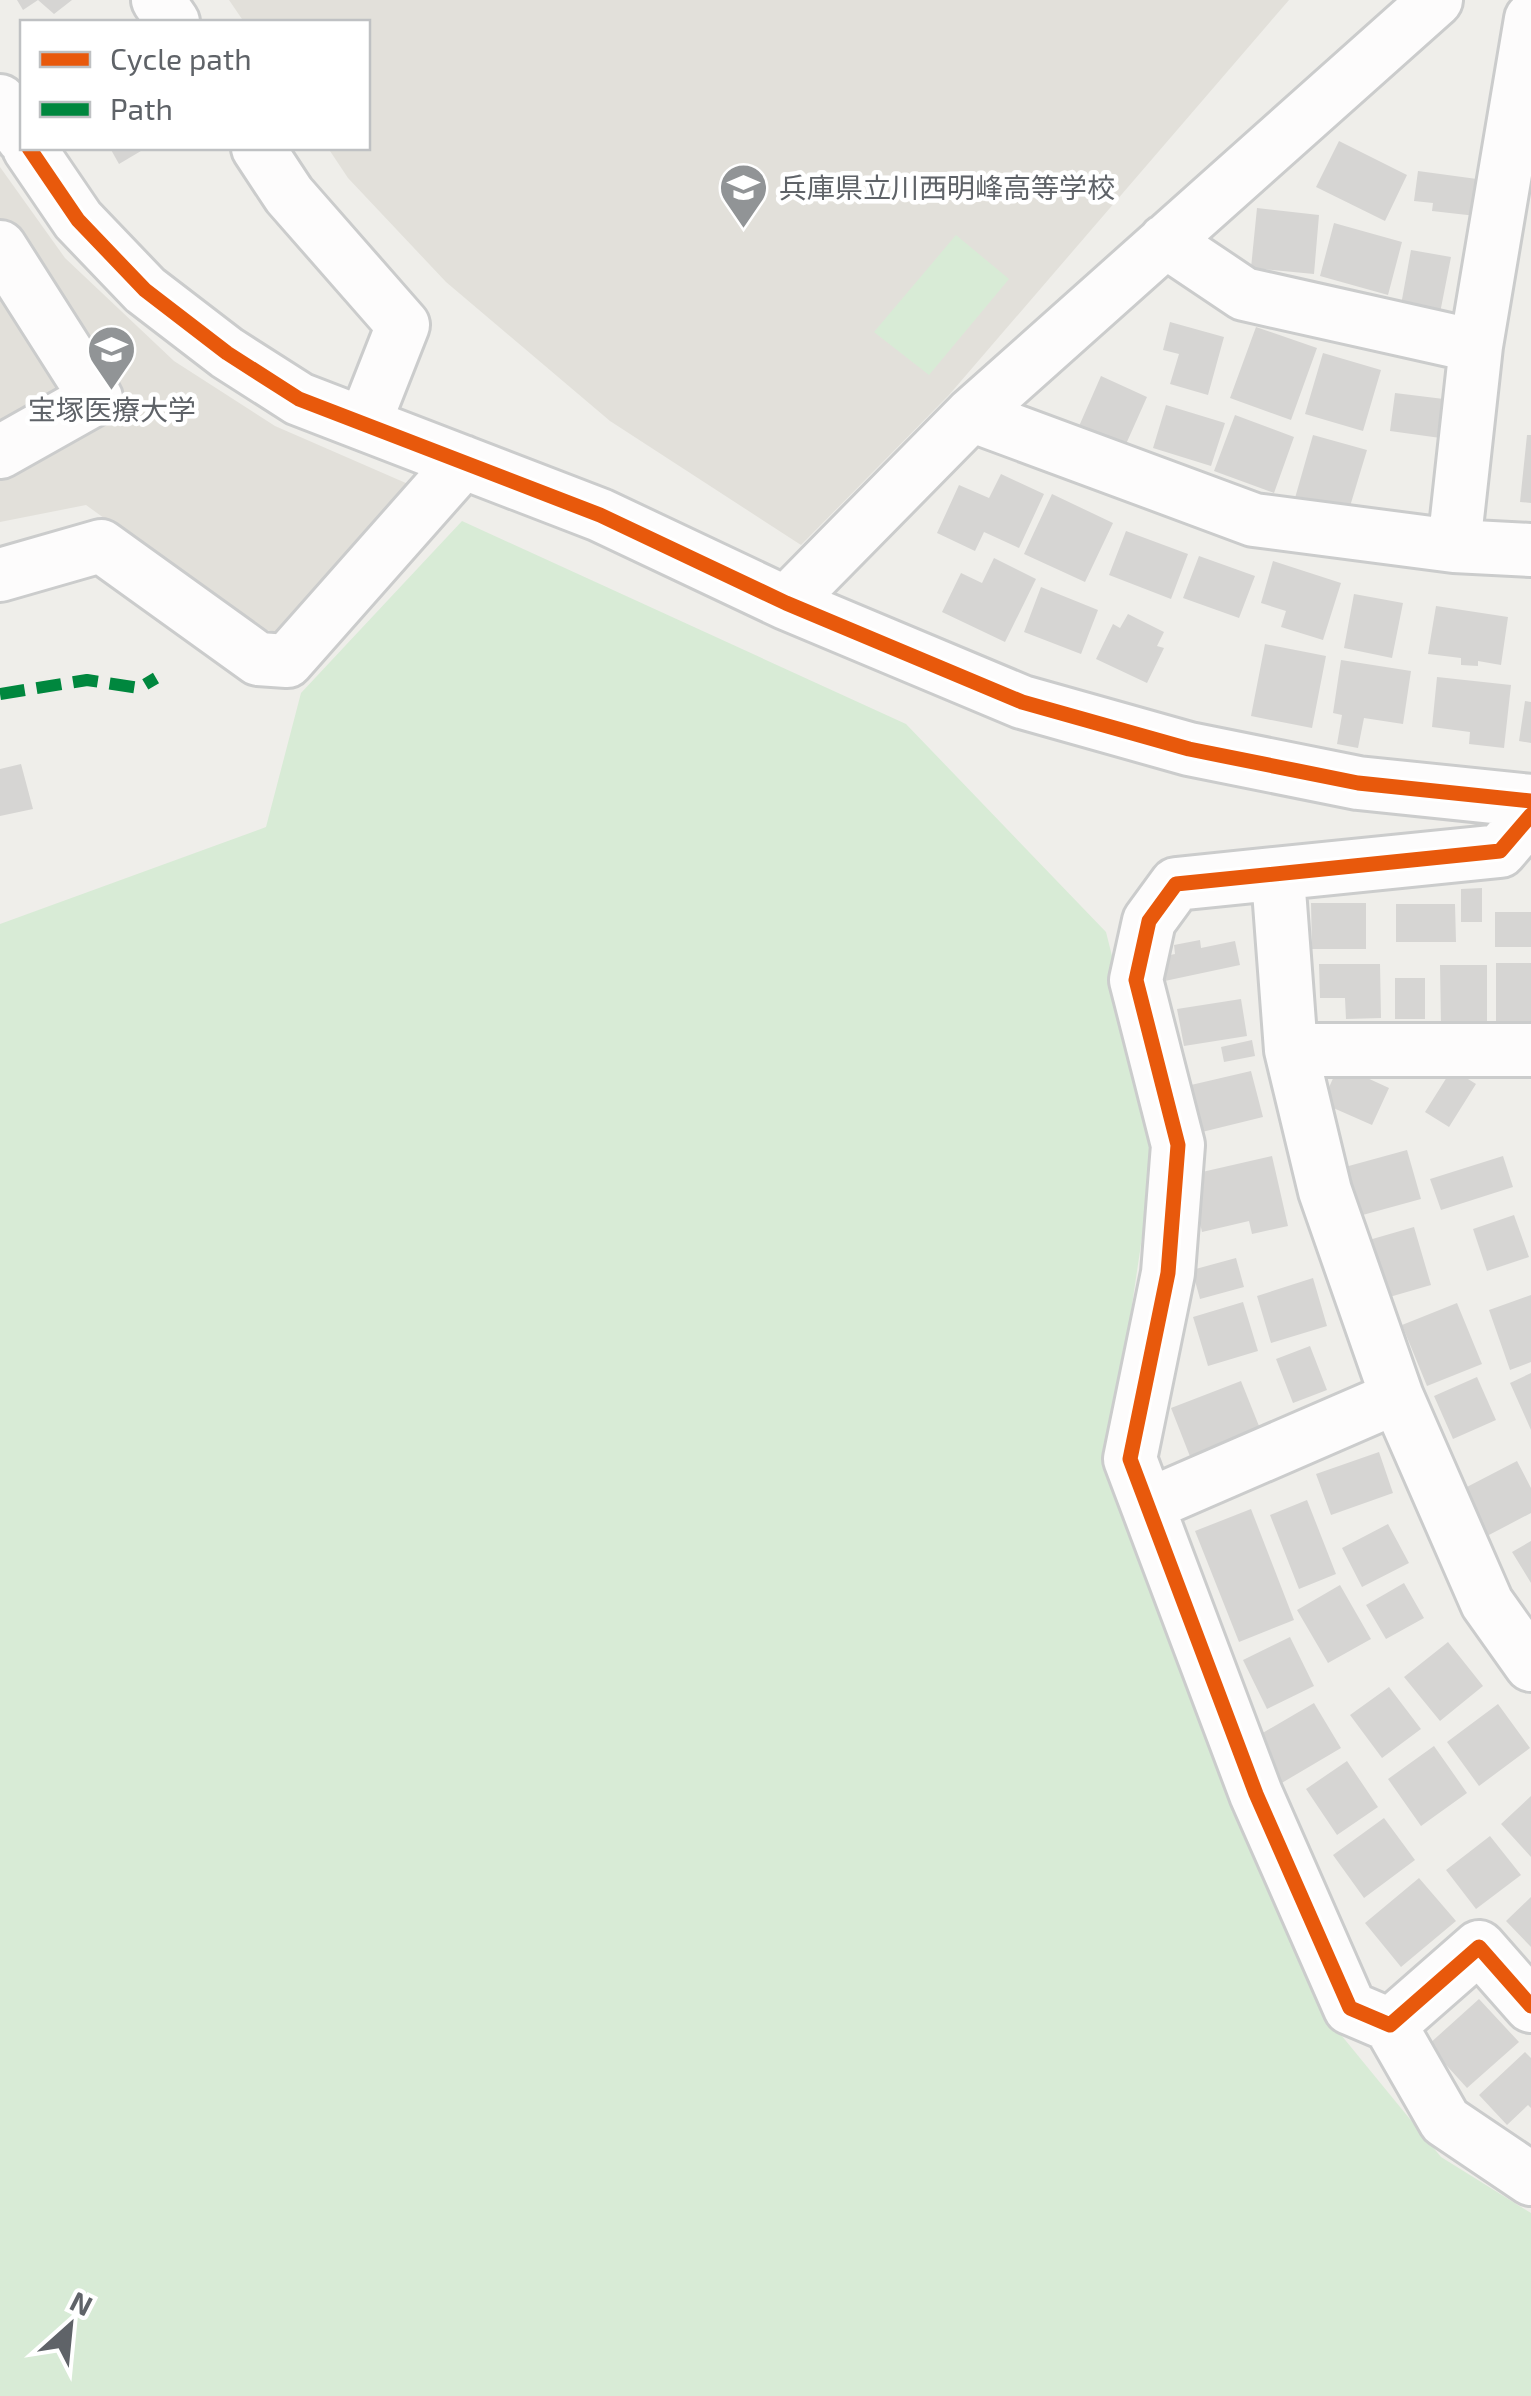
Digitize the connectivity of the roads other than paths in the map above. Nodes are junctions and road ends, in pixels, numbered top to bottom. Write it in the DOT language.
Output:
graph roads {
  1 [pos="1436,0"];
  2 [pos="1531,19"];
  3 [pos="0,101"];
  4 [pos="20,134"];
  5 [pos="31,150"];
  6 [pos="259,150"];
  7 [pos="1165,242"];
  8 [pos="0,248"];
  9 [pos="1476,346"];
  10 [pos="971,415"];
  11 [pos="364,424"];
  12 [pos="5,442"];
  13 [pos="463,462"];
  14 [pos="1454,546"];
  15 [pos="1531,550"];
  16 [pos="0,575"];
  17 [pos="786,603"];
  18 [pos="1531,802"];
  19 [pos="1531,815"];
  20 [pos="1278,877"];
  21 [pos="1292,1050"];
  22 [pos="1529,1057"];
  23 [pos="1396,1396"];
  24 [pos="1148,1505"];
  25 [pos="1531,1665"];
  26 [pos="1531,2006"];
  27 [pos="1390,2025"];
  28 [pos="1531,2179"];
  1 -- 7 [label="street"];
  2 -- 9 [label="street"];
  3 -- 4 [label="street"];
  5 -- 11 [label="street"];
  6 -- 11 [label="street"];
  7 -- 9 [label="street"];
  7 -- 10 [label="street"];
  8 -- 12 [label="street"];
  9 -- 14 [label="street"];
  10 -- 14 [label="street"];
  10 -- 17 [label="street"];
  11 -- 13 [label="street"];
  13 -- 16 [label="street"];
  13 -- 17 [label="street"];
  14 -- 15 [label="street"];
  17 -- 18 [label="street"];
  19 -- 20 [label="street"];
  20 -- 21 [label="street"];
  20 -- 24 [label="street"];
  21 -- 22 [label="street"];
  21 -- 23 [label="street"];
  23 -- 24 [label="street"];
  23 -- 25 [label="street"];
  24 -- 27 [label="street"];
  26 -- 27 [label="street"];
  27 -- 28 [label="street"];
}
